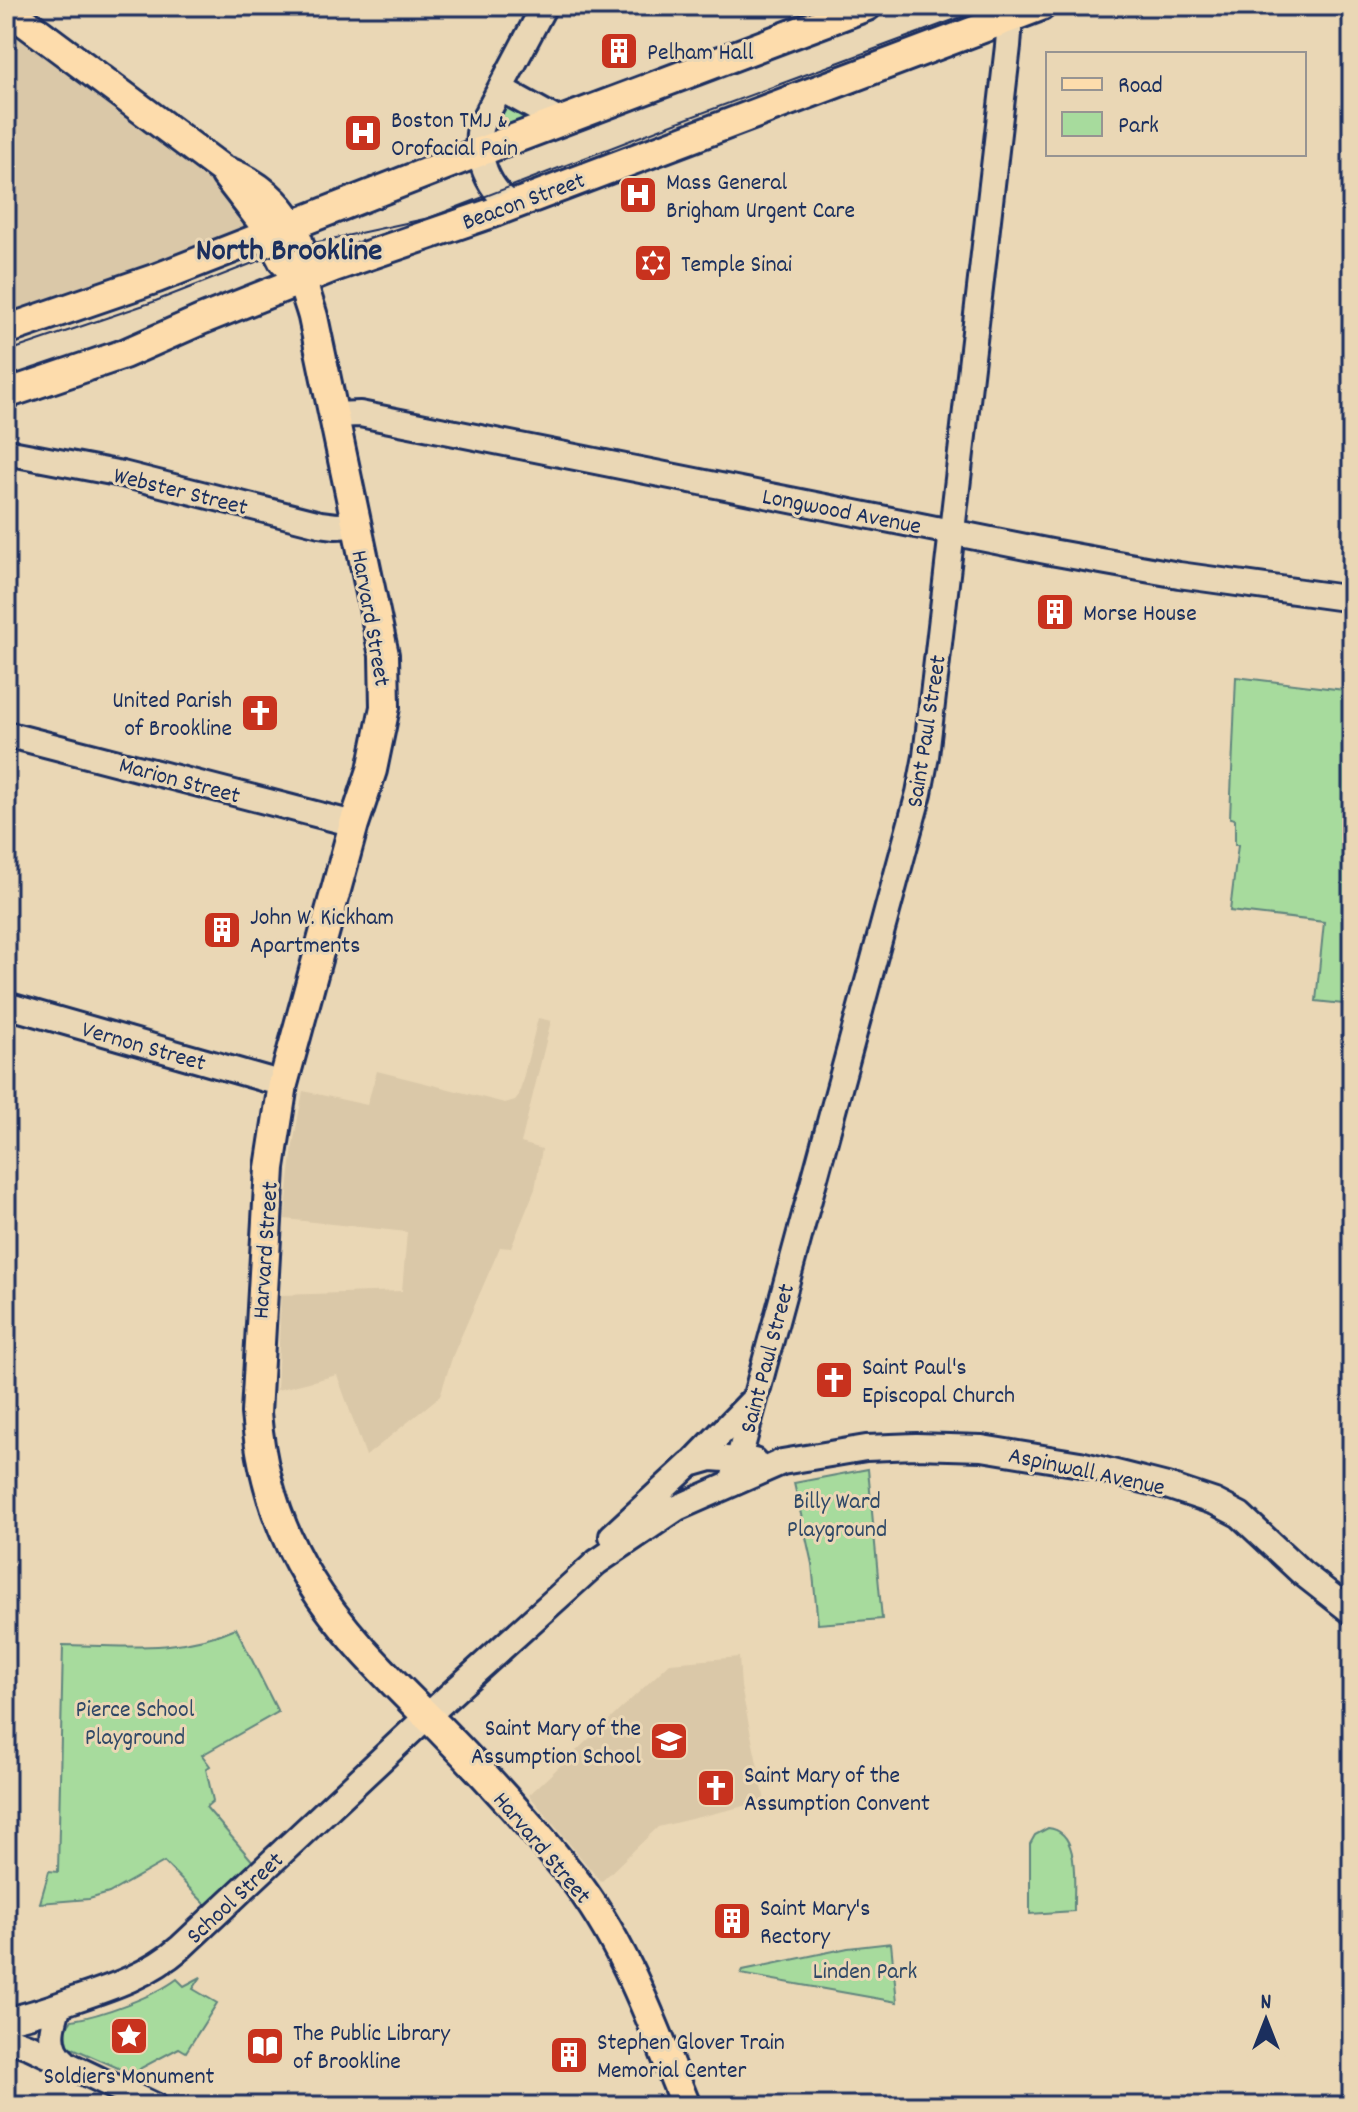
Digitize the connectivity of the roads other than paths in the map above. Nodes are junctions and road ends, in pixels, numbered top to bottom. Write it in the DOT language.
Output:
graph roads {
  1 [pos="544,6"];
  2 [pos="867,6"];
  3 [pos="1041,6"];
  4 [pos="6,8"];
  5 [pos="1010,13"];
  6 [pos="501,89"];
  7 [pos="559,121"];
  8 [pos="479,152"];
  9 [pos="516,204"];
  10 [pos="280,230"];
  11 [pos="302,279"];
  12 [pos="6,330"];
  13 [pos="6,394"];
  14 [pos="334,415"];
  15 [pos="6,452"];
  16 [pos="356,525"];
  17 [pos="952,531"];
  18 [pos="1352,599"];
  19 [pos="6,734"];
  20 [pos="354,824"];
  21 [pos="6,1005"];
  22 [pos="283,1084"];
  23 [pos="755,1398"];
  24 [pos="738,1460"];
  25 [pos="693,1462"];
  26 [pos="782,1462"];
  27 [pos="732,1484"];
  28 [pos="597,1562"];
  29 [pos="1352,1612"];
  30 [pos="427,1716"];
  31 [pos="59,2005"];
  32 [pos="6,2020"];
  33 [pos="6,2038"];
  34 [pos="65,2062"];
  35 [pos="155,2106"];
  36 [pos="686,2106"];
  1 -- 6 [label="main road"];
  2 -- 7 [label="main road"];
  3 -- 5 [label="main road, Beacon Street"];
  4 -- 10 [label="main road, Harvard Street"];
  5 -- 9 [label="main road, Beacon Street"];
  5 -- 17 [label="main road, Saint Paul Street"];
  6 -- 7 [label="main road"];
  6 -- 8 [label="main road"];
  7 -- 8 [label="main road"];
  8 -- 9 [label="main road"];
  8 -- 10 [label="main road"];
  9 -- 11 [label="main road, Beacon Street"];
  10 -- 11 [label="main road, Harvard Street"];
  10 -- 12 [label="main road"];
  11 -- 13 [label="main road, Beacon Street"];
  11 -- 14 [label="main road, Harvard Street"];
  14 -- 16 [label="main road, Harvard Street"];
  14 -- 17 [label="main road, Longwood Avenue"];
  15 -- 16 [label="main road, Webster Street"];
  16 -- 20 [label="main road, Harvard Street"];
  17 -- 18 [label="main road, Longwood Avenue"];
  17 -- 23 [label="main road, Saint Paul Street"];
  19 -- 20 [label="main road, Marion Street"];
  20 -- 22 [label="main road, Harvard Street"];
  21 -- 22 [label="main road, Vernon Street"];
  22 -- 30 [label="main road, Harvard Street"];
  23 -- 24 [label="main road, Saint Paul Street"];
  23 -- 25 [label="main road"];
  24 -- 25 [label="main road, Aspinwall Avenue"];
  24 -- 26 [label="main road, Aspinwall Avenue"];
  24 -- 27 [label="main road, Saint Paul Street"];
  25 -- 28 [label="main road, Aspinwall Avenue"];
  26 -- 27 [label="main road, Aspinwall Avenue"];
  26 -- 29 [label="main road, Aspinwall Avenue"];
  27 -- 28 [label="main road, Aspinwall Avenue"];
  28 -- 30 [label="main road, Aspinwall Avenue"];
  30 -- 31 [label="main road, School Street"];
  30 -- 36 [label="main road, Harvard Street"];
  31 -- 32 [label="main road, School Street"];
  31 -- 34 [label="main road"];
  33 -- 34 [label="main road"];
  34 -- 35 [label="main road"];
}
